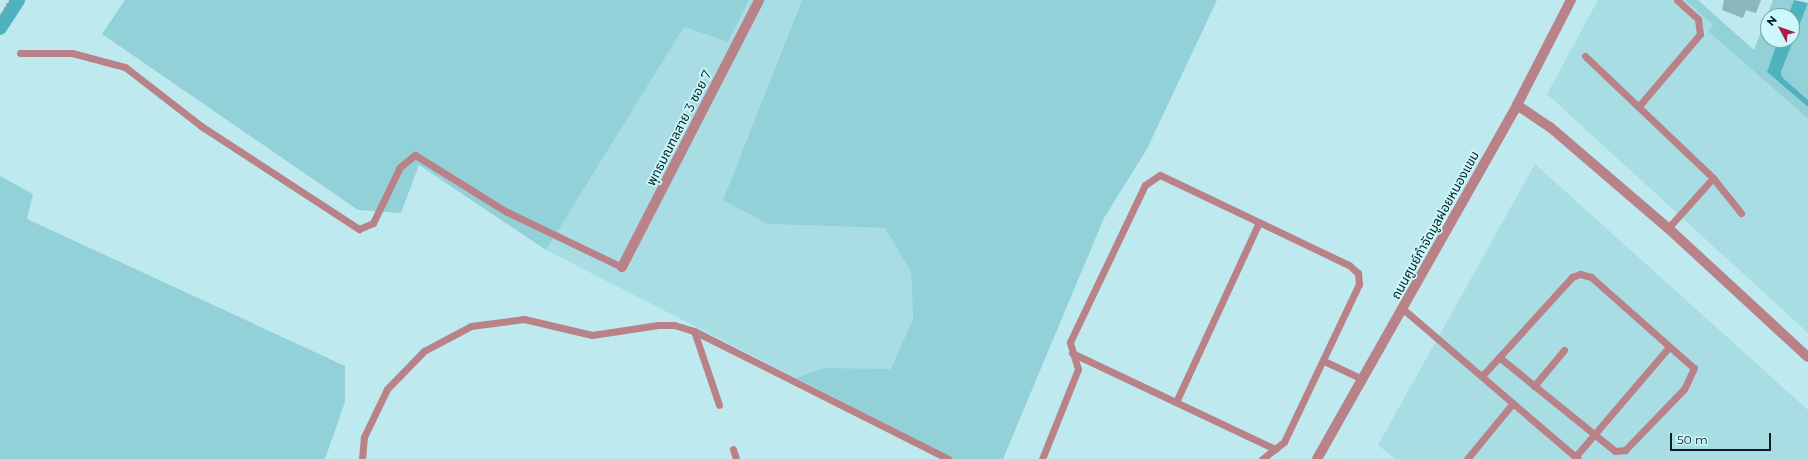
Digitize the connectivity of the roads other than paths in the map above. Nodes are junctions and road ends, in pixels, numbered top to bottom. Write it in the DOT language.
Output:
graph roads {
  1 [pos="760,0"];
  2 [pos="1570,0"];
  3 [pos="1677,0"];
  4 [pos="20,53"];
  5 [pos="1585,56"];
  6 [pos="1518,105"];
  7 [pos="1639,106"];
  8 [pos="1713,178"];
  9 [pos="1741,213"];
  10 [pos="1259,222"];
  11 [pos="1668,228"];
  12 [pos="622,267"];
  13 [pos="1403,308"];
  14 [pos="694,331"];
  15 [pos="1670,347"];
  16 [pos="1564,350"];
  17 [pos="1072,353"];
  18 [pos="1499,357"];
  19 [pos="1808,357"];
  20 [pos="1324,361"];
  21 [pos="1482,376"];
  22 [pos="1362,379"];
  23 [pos="1534,386"];
  24 [pos="1176,402"];
  25 [pos="1513,403"];
  26 [pos="719,404"];
  27 [pos="1593,436"];
  28 [pos="733,449"];
  29 [pos="1275,449"];
  30 [pos="1576,458"];
  31 [pos="362,459"];
  32 [pos="736,459"];
  33 [pos="949,459"];
  34 [pos="1042,459"];
  35 [pos="1262,459"];
  36 [pos="1317,459"];
  37 [pos="1467,459"];
  1 -- 12 [label="street, พุทธมณฑลสาย 3 ซอย 7"];
  2 -- 6 [label="street, ถนนศูนย์กำจัดมูลฝอยหนองแขม"];
  3 -- 7 [label="lane"];
  4 -- 12 [label="lane"];
  5 -- 7 [label="lane"];
  6 -- 11 [label="street"];
  6 -- 13 [label="street, ถนนศูนย์กำจัดมูลฝอยหนองแขม"];
  7 -- 8 [label="lane"];
  8 -- 9 [label="lane"];
  8 -- 11 [label="lane"];
  10 -- 17 [label="lane"];
  10 -- 20 [label="lane"];
  10 -- 24 [label="lane"];
  11 -- 19 [label="street"];
  13 -- 21 [label="lane"];
  13 -- 22 [label="street, ถนนศูนย์กำจัดมูลฝอยหนองแขม"];
  14 -- 26 [label="lane"];
  14 -- 31 [label="lane"];
  14 -- 33 [label="lane"];
  15 -- 18 [label="lane"];
  15 -- 27 [label="lane"];
  15 -- 27 [label="lane"];
  16 -- 23 [label="lane"];
  17 -- 24 [label="lane"];
  17 -- 34 [label="lane"];
  18 -- 21 [label="lane"];
  18 -- 23 [label="lane"];
  20 -- 22 [label="lane"];
  20 -- 29 [label="lane"];
  21 -- 25 [label="lane"];
  22 -- 36 [label="street, ถนนศูนย์กำจัดมูลฝอยหนองแขม"];
  23 -- 27 [label="lane"];
  24 -- 29 [label="lane"];
  25 -- 30 [label="lane"];
  25 -- 37 [label="lane"];
  27 -- 30 [label="lane"];
  28 -- 32 [label="lane"];
  29 -- 35 [label="lane"];
}
